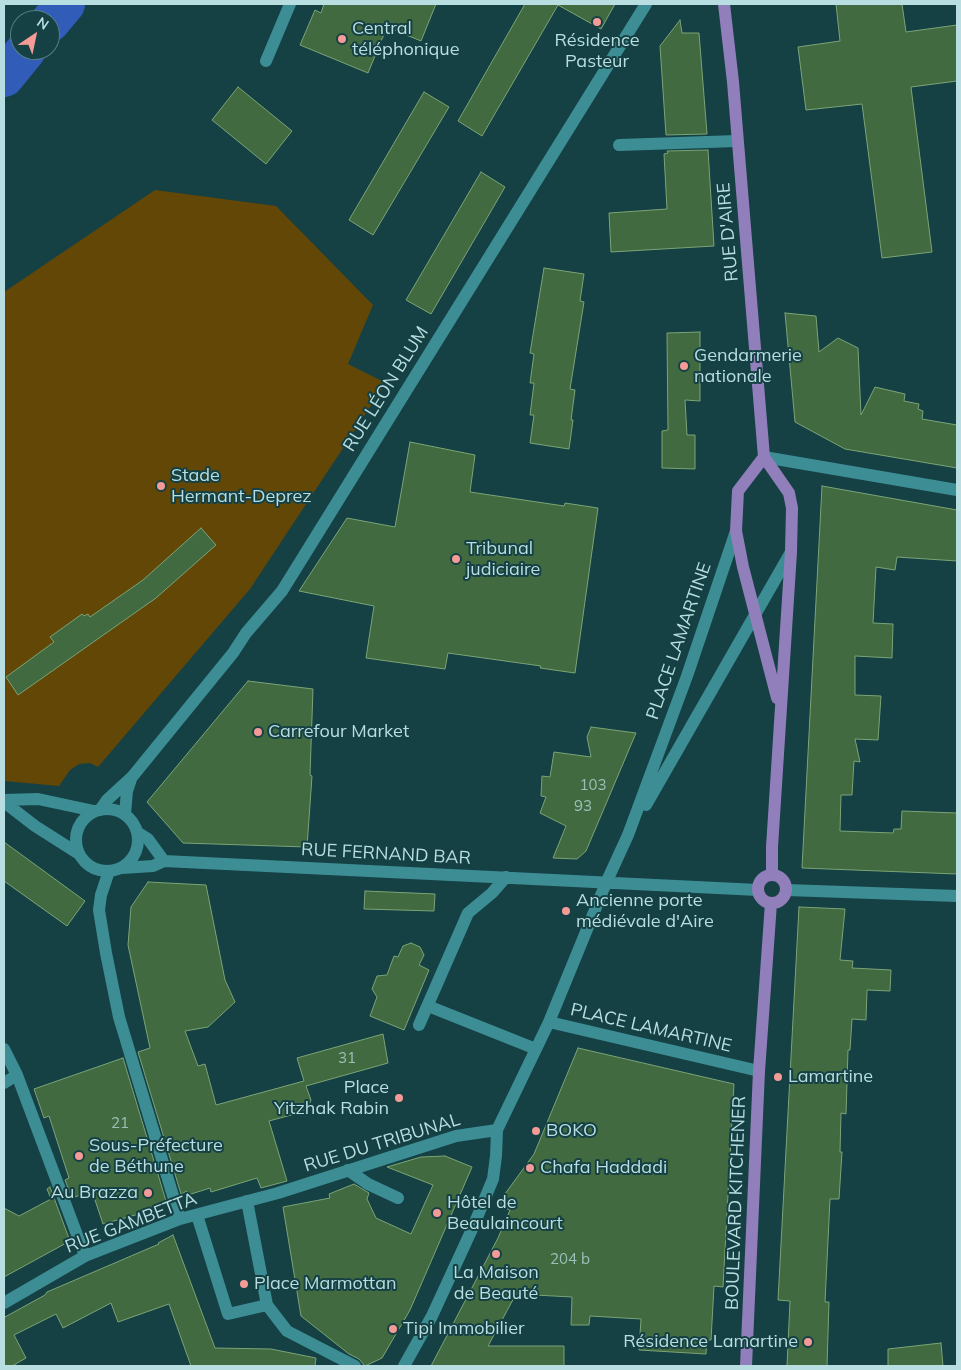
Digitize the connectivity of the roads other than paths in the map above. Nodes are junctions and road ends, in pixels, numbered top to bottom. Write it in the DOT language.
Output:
graph roads {
  1 [pos="290,4"];
  2 [pos="646,4"];
  3 [pos="724,4"];
  4 [pos="266,61"];
  5 [pos="737,141"];
  6 [pos="619,145"];
  7 [pos="764,458"];
  8 [pos="957,490"];
  9 [pos="736,531"];
  10 [pos="791,552"];
  11 [pos="755,615"];
  12 [pos="780,709"];
  13 [pos="132,777"];
  14 [pos="4,801"];
  15 [pos="97,811"];
  16 [pos="124,814"];
  17 [pos="137,832"];
  18 [pos="628,835"];
  19 [pos="79,854"];
  20 [pos="164,861"];
  21 [pos="115,869"];
  22 [pos="772,874"];
  23 [pos="506,877"];
  24 [pos="606,883"];
  25 [pos="758,890"];
  26 [pos="787,890"];
  27 [pos="957,896"];
  28 [pos="771,903"];
  29 [pos="428,1006"];
  30 [pos="549,1022"];
  31 [pos="419,1025"];
  32 [pos="4,1049"];
  33 [pos="536,1049"];
  34 [pos="759,1071"];
  35 [pos="18,1076"];
  36 [pos="4,1082"];
  37 [pos="497,1130"];
  38 [pos="348,1170"];
  39 [pos="278,1192"];
  40 [pos="398,1198"];
  41 [pos="247,1201"];
  42 [pos="197,1215"];
  43 [pos="180,1220"];
  44 [pos="85,1256"];
  45 [pos="4,1303"];
  46 [pos="267,1305"];
  47 [pos="355,1366"];
  48 [pos="404,1366"];
  49 [pos="746,1366"];
  1 -- 4 [label="street"];
  2 -- 13 [label="street, RUE LÉON BLUM"];
  3 -- 5 [label="main road, RUE D'AIRE"];
  5 -- 6 [label="street"];
  5 -- 7 [label="main road, RUE D'AIRE"];
  7 -- 8 [label="street"];
  7 -- 9 [label="main road, PLACE LAMARTINE"];
  7 -- 10 [label="main road, PLACE LAMARTINE"];
  9 -- 11 [label="main road, PLACE LAMARTINE"];
  9 -- 18 [label="street, PLACE LAMARTINE"];
  10 -- 11 [label="street, PLACE LAMARTINE"];
  10 -- 12 [label="main road, PLACE LAMARTINE"];
  11 -- 12 [label="main road, PLACE LAMARTINE"];
  11 -- 18 [label="street, PLACE LAMARTINE"];
  12 -- 22 [label="main road, PLACE LAMARTINE"];
  13 -- 15 [label="street"];
  13 -- 16 [label="street"];
  14 -- 15 [label="street"];
  14 -- 19 [label="street"];
  15 -- 16 [label="street"];
  15 -- 19 [label="street"];
  16 -- 17 [label="street"];
  17 -- 20 [label="street"];
  17 -- 21 [label="street"];
  18 -- 24 [label="street, PLACE LAMARTINE"];
  19 -- 21 [label="street"];
  20 -- 21 [label="street, RUE FERNAND BAR"];
  20 -- 23 [label="street, RUE FERNAND BAR"];
  21 -- 43 [label="street"];
  22 -- 25 [label="main road"];
  22 -- 26 [label="main road"];
  23 -- 24 [label="street, RUE FERNAND BAR"];
  23 -- 29 [label="street"];
  24 -- 25 [label="street"];
  24 -- 30 [label="street, PLACE LAMARTINE"];
  25 -- 28 [label="main road"];
  26 -- 27 [label="street"];
  26 -- 28 [label="main road"];
  28 -- 34 [label="main road"];
  29 -- 31 [label="street"];
  29 -- 33 [label="street"];
  30 -- 33 [label="street"];
  30 -- 34 [label="street, PLACE LAMARTINE"];
  32 -- 35 [label="street"];
  33 -- 37 [label="street"];
  34 -- 49 [label="main road, BOULEVARD KITCHENER"];
  35 -- 36 [label="street"];
  35 -- 44 [label="street"];
  37 -- 38 [label="street, RUE DU TRIBUNAL"];
  37 -- 48 [label="street"];
  38 -- 39 [label="street, RUE DU TRIBUNAL"];
  38 -- 40 [label="street"];
  39 -- 41 [label="street, RUE GAMBETTA"];
  41 -- 42 [label="street, RUE GAMBETTA"];
  41 -- 46 [label="street"];
  42 -- 43 [label="street, RUE GAMBETTA"];
  42 -- 46 [label="street"];
  43 -- 44 [label="street, RUE GAMBETTA"];
  44 -- 45 [label="street, RUE GAMBETTA"];
  46 -- 47 [label="street"];
}
